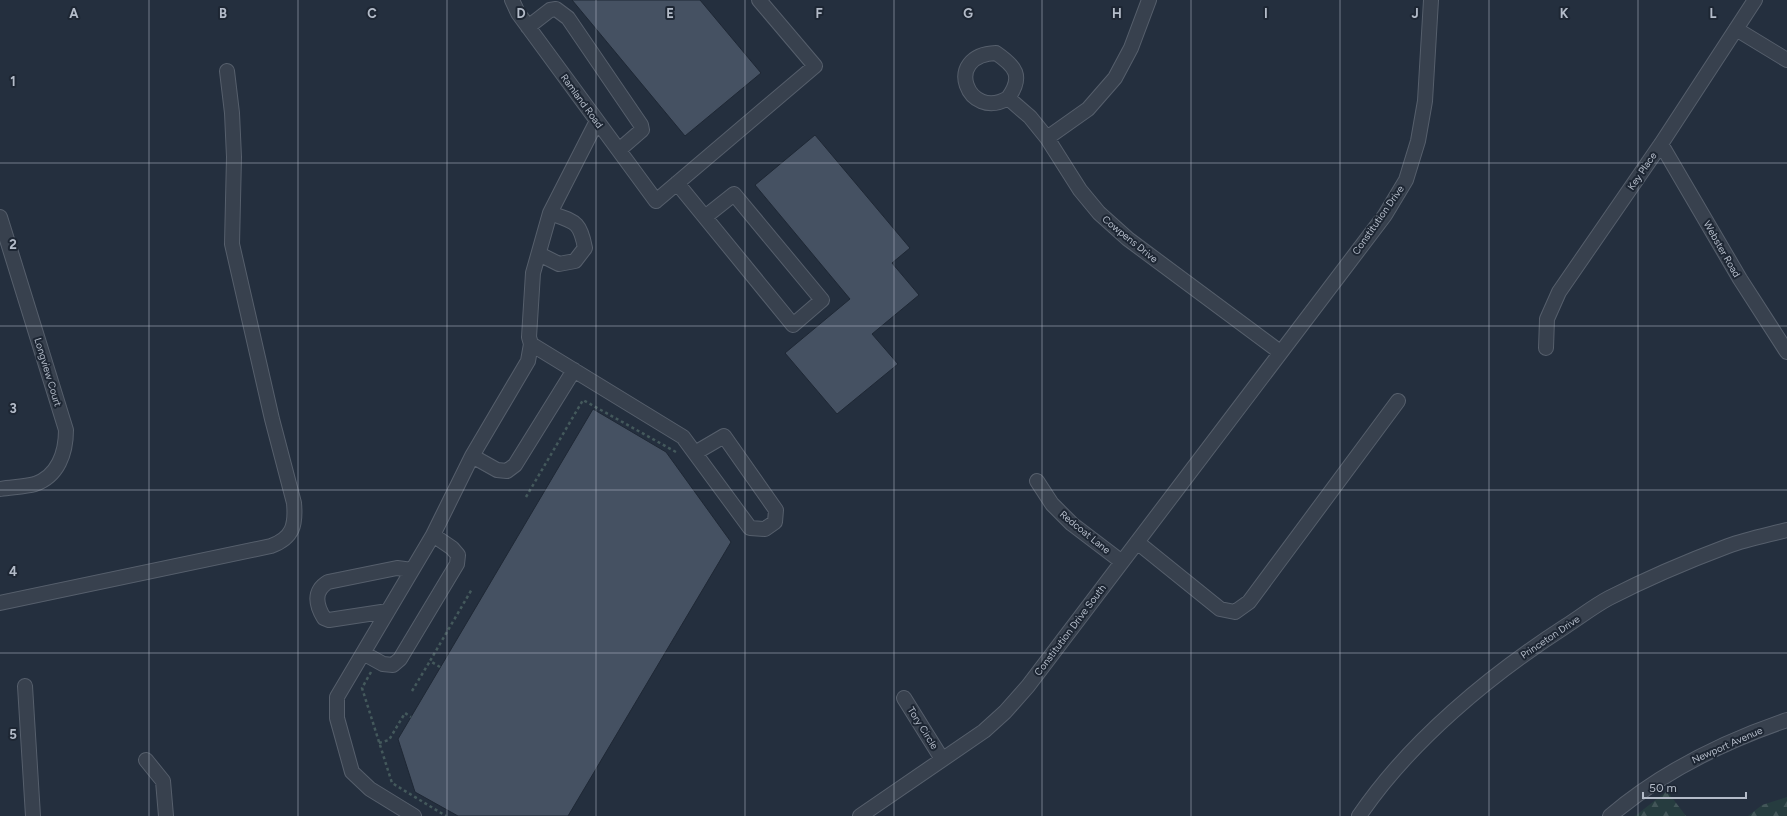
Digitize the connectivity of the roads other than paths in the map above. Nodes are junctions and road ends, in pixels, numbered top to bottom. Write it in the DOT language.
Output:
graph roads {
  1 [pos="512,0"];
  2 [pos="760,0"];
  3 [pos="1149,0"];
  4 [pos="1431,0"];
  5 [pos="1755,0"];
  6 [pos="528,27"];
  7 [pos="1736,29"];
  8 [pos="1787,60"];
  9 [pos="227,71"];
  10 [pos="1008,98"];
  11 [pos="597,121"];
  12 [pos="1046,138"];
  13 [pos="1661,144"];
  14 [pos="619,150"];
  15 [pos="677,183"];
  16 [pos="550,213"];
  17 [pos="0,217"];
  18 [pos="705,217"];
  19 [pos="539,254"];
  20 [pos="531,344"];
  21 [pos="1546,348"];
  22 [pos="1280,352"];
  23 [pos="1787,352"];
  24 [pos="574,370"];
  25 [pos="1398,401"];
  26 [pos="1241,405"];
  27 [pos="688,454"];
  28 [pos="472,456"];
  29 [pos="1037,480"];
  30 [pos="0,489"];
  31 [pos="1787,530"];
  32 [pos="433,535"];
  33 [pos="1137,542"];
  34 [pos="1122,562"];
  35 [pos="412,570"];
  36 [pos="0,603"];
  37 [pos="388,611"];
  38 [pos="363,653"];
  39 [pos="25,686"];
  40 [pos="904,698"];
  41 [pos="1787,720"];
  42 [pos="942,759"];
  43 [pos="146,760"];
  44 [pos="395,811"];
  45 [pos="33,816"];
  46 [pos="166,816"];
  47 [pos="414,816"];
  48 [pos="860,816"];
  49 [pos="1359,816"];
  50 [pos="1610,816"];
  1 -- 6 [label="street, Ramland Road"];
  2 -- 15 [label="street"];
  3 -- 12 [label="street"];
  4 -- 22 [label="street, Constitution Drive"];
  5 -- 7 [label="street, Key Place"];
  6 -- 11 [label="street, Ramland Road"];
  6 -- 14 [label="street"];
  7 -- 8 [label="street"];
  7 -- 13 [label="street, Key Place"];
  9 -- 36 [label="street"];
  10 -- 12 [label="street, Cowpens Drive"];
  11 -- 14 [label="street, Ramland Road"];
  11 -- 16 [label="street"];
  12 -- 22 [label="street, Cowpens Drive"];
  13 -- 21 [label="street, Key Place"];
  13 -- 23 [label="street, Webster Road"];
  14 -- 15 [label="street, Ramland Road"];
  15 -- 18 [label="street"];
  16 -- 19 [label="street"];
  16 -- 19 [label="street"];
  17 -- 30 [label="street, Longview Court"];
  18 -- 18 [label="street"];
  19 -- 20 [label="street"];
  20 -- 24 [label="street"];
  20 -- 28 [label="street"];
  22 -- 26 [label="street, Constitution Drive"];
  24 -- 27 [label="street"];
  24 -- 28 [label="street"];
  25 -- 33 [label="street"];
  26 -- 33 [label="street, Constitution Drive South"];
  27 -- 27 [label="street"];
  28 -- 32 [label="street"];
  29 -- 34 [label="street, Redcoat Lane"];
  31 -- 49 [label="street, Princeton Drive"];
  32 -- 35 [label="street"];
  32 -- 38 [label="street"];
  33 -- 34 [label="street, Constitution Drive South"];
  34 -- 42 [label="street, Constitution Drive South"];
  35 -- 37 [label="street"];
  35 -- 37 [label="street"];
  37 -- 38 [label="street"];
  38 -- 44 [label="street"];
  39 -- 45 [label="street"];
  40 -- 42 [label="street, Tory Circle"];
  41 -- 50 [label="street, Newport Avenue"];
  42 -- 48 [label="street, Constitution Drive South"];
  43 -- 46 [label="street"];
  44 -- 47 [label="street"];
}
